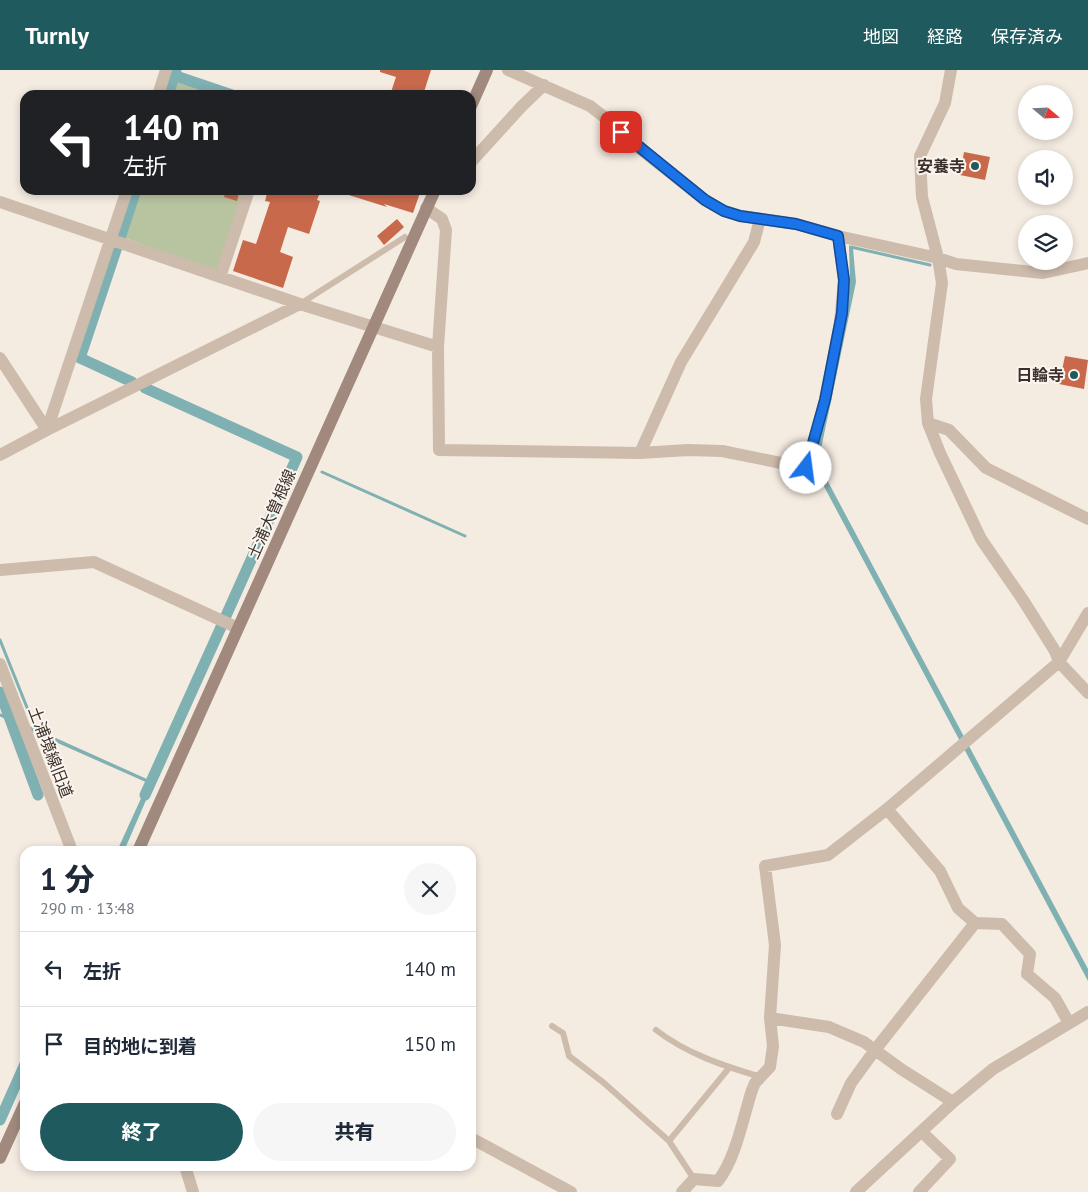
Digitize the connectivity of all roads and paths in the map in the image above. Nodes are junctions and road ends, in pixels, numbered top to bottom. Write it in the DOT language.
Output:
graph roads {
  1 [pos="166,70"];
  2 [pos="487,70"];
  3 [pos="508,70"];
  4 [pos="951,70"];
  5 [pos="544,85"];
  6 [pos="160,90"];
  7 [pos="476,95"];
  8 [pos="476,157"];
  9 [pos="125,195"];
  10 [pos="247,195"];
  11 [pos="432,195"];
  12 [pos="0,202"];
  13 [pos="426,208"];
  14 [pos="760,219"];
  15 [pos="838,236"];
  16 [pos="405,237"];
  17 [pos="111,239"];
  18 [pos="938,258"];
  19 [pos="1088,263"];
  20 [pos="220,277"];
  21 [pos="300,304"];
  22 [pos="373,328"];
  23 [pos="438,347"];
  24 [pos="0,358"];
  25 [pos="928,423"];
  26 [pos="47,430"];
  27 [pos="640,453"];
  28 [pos="0,455"];
  29 [pos="1088,519"];
  30 [pos="0,570"];
  31 [pos="1088,613"];
  32 [pos="238,628"];
  33 [pos="1059,662"];
  34 [pos="0,664"];
  35 [pos="1088,693"];
  36 [pos="887,809"];
  37 [pos="70,846"];
  38 [pos="140,846"];
  39 [pos="975,923"];
  40 [pos="1088,1012"];
  41 [pos="770,1018"];
  42 [pos="1069,1023"];
  43 [pos="552,1026"];
  44 [pos="656,1030"];
  45 [pos="875,1050"];
  46 [pos="729,1068"];
  47 [pos="761,1077"];
  48 [pos="953,1102"];
  49 [pos="838,1114"];
  50 [pos="20,1115"];
  51 [pos="922,1132"];
  52 [pos="476,1141"];
  53 [pos="669,1141"];
  54 [pos="0,1158"];
  55 [pos="187,1171"];
  56 [pos="694,1179"];
  57 [pos="859,1191"];
  58 [pos="193,1192"];
  59 [pos="571,1192"];
  60 [pos="682,1192"];
  61 [pos="919,1192"];
  1 -- 6 [label="street"];
  2 -- 7 [label="main road"];
  3 -- 5 [label="street"];
  4 -- 18 [label="street"];
  5 -- 8 [label="street"];
  5 -- 14 [label="street"];
  9 -- 17 [label="street"];
  10 -- 20 [label="street"];
  11 -- 13 [label="main road, 土浦大曽根線"];
  12 -- 17 [label="street"];
  13 -- 22 [label="main road, 土浦大曽根線"];
  13 -- 23 [label="street"];
  14 -- 15 [label="street"];
  14 -- 27 [label="street"];
  15 -- 18 [label="street"];
  15 -- 27 [label="street"];
  16 -- 21 [label="lane"];
  17 -- 20 [label="street"];
  17 -- 26 [label="street"];
  18 -- 19 [label="street"];
  18 -- 25 [label="street"];
  20 -- 21 [label="street"];
  21 -- 22 [label="street"];
  21 -- 26 [label="street"];
  22 -- 23 [label="street"];
  22 -- 32 [label="main road, 土浦大曽根線"];
  23 -- 27 [label="street"];
  24 -- 26 [label="street"];
  25 -- 29 [label="street"];
  25 -- 33 [label="street"];
  26 -- 28 [label="street"];
  30 -- 32 [label="street"];
  31 -- 33 [label="street"];
  32 -- 38 [label="main road, 土浦大曽根線"];
  33 -- 35 [label="street"];
  33 -- 36 [label="street"];
  34 -- 37 [label="street, 土浦境線旧道"];
  36 -- 39 [label="street"];
  36 -- 41 [label="street"];
  39 -- 42 [label="street"];
  39 -- 45 [label="street"];
  40 -- 42 [label="street"];
  41 -- 45 [label="street"];
  41 -- 47 [label="street"];
  42 -- 48 [label="street"];
  43 -- 53 [label="lane"];
  44 -- 46 [label="lane"];
  45 -- 48 [label="street"];
  45 -- 49 [label="street"];
  46 -- 47 [label="lane"];
  46 -- 53 [label="lane"];
  47 -- 56 [label="street"];
  48 -- 51 [label="street"];
  50 -- 54 [label="main road"];
  51 -- 57 [label="street"];
  51 -- 61 [label="street"];
  52 -- 59 [label="street"];
  53 -- 56 [label="lane"];
  55 -- 58 [label="street"];
  56 -- 60 [label="street"];
}
